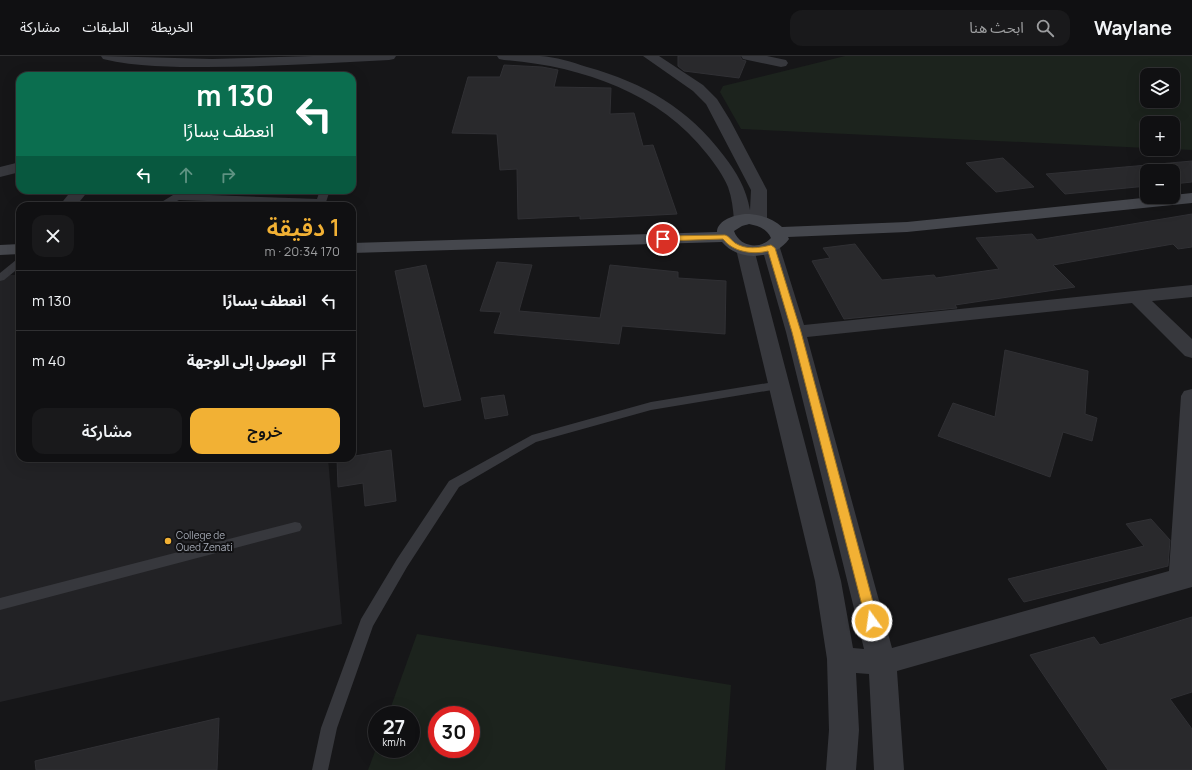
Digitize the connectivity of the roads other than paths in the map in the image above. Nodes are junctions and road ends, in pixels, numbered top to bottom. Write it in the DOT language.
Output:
graph roads {
  1 [pos="108,56"];
  2 [pos="389,56"];
  3 [pos="504,56"];
  4 [pos="650,56"];
  5 [pos="748,56"];
  6 [pos="781,63"];
  7 [pos="16,168"];
  8 [pos="0,172"];
  9 [pos="78,194"];
  10 [pos="178,194"];
  11 [pos="195,194"];
  12 [pos="1192,198"];
  13 [pos="70,202"];
  14 [pos="166,202"];
  15 [pos="321,202"];
  16 [pos="750,220"];
  17 [pos="725,237"];
  18 [pos="774,240"];
  19 [pos="356,248"];
  20 [pos="16,249"];
  21 [pos="0,250"];
  22 [pos="745,250"];
  23 [pos="16,265"];
  24 [pos="0,278"];
  25 [pos="1192,291"];
  26 [pos="1137,297"];
  27 [pos="796,332"];
  28 [pos="1192,351"];
  29 [pos="780,385"];
  30 [pos="1192,396"];
  31 [pos="1192,400"];
  32 [pos="295,527"];
  33 [pos="1187,578"];
  34 [pos="0,604"];
  35 [pos="841,659"];
  36 [pos="882,662"];
  37 [pos="320,770"];
  38 [pos="841,770"];
  39 [pos="889,770"];
  1 -- 2 [label="street"];
  3 -- 16 [label="street"];
  4 -- 16 [label="street"];
  5 -- 6 [label="street"];
  7 -- 8 [label="street"];
  9 -- 13 [label="street"];
  10 -- 14 [label="lane"];
  11 -- 15 [label="lane"];
  12 -- 18 [label="main road"];
  16 -- 17 [label="main road"];
  16 -- 18 [label="main road"];
  17 -- 19 [label="main road"];
  17 -- 22 [label="main road"];
  18 -- 22 [label="main road"];
  18 -- 27 [label="street"];
  20 -- 21 [label="main road"];
  22 -- 29 [label="street"];
  23 -- 24 [label="lane"];
  25 -- 26 [label="street"];
  26 -- 27 [label="street"];
  26 -- 28 [label="street"];
  27 -- 36 [label="street"];
  29 -- 35 [label="street"];
  29 -- 37 [label="lane"];
  30 -- 31 [label="street"];
  31 -- 33 [label="street"];
  32 -- 34 [label="lane"];
  33 -- 36 [label="street"];
  35 -- 36 [label="street"];
  35 -- 38 [label="street"];
  36 -- 39 [label="street"];
}
